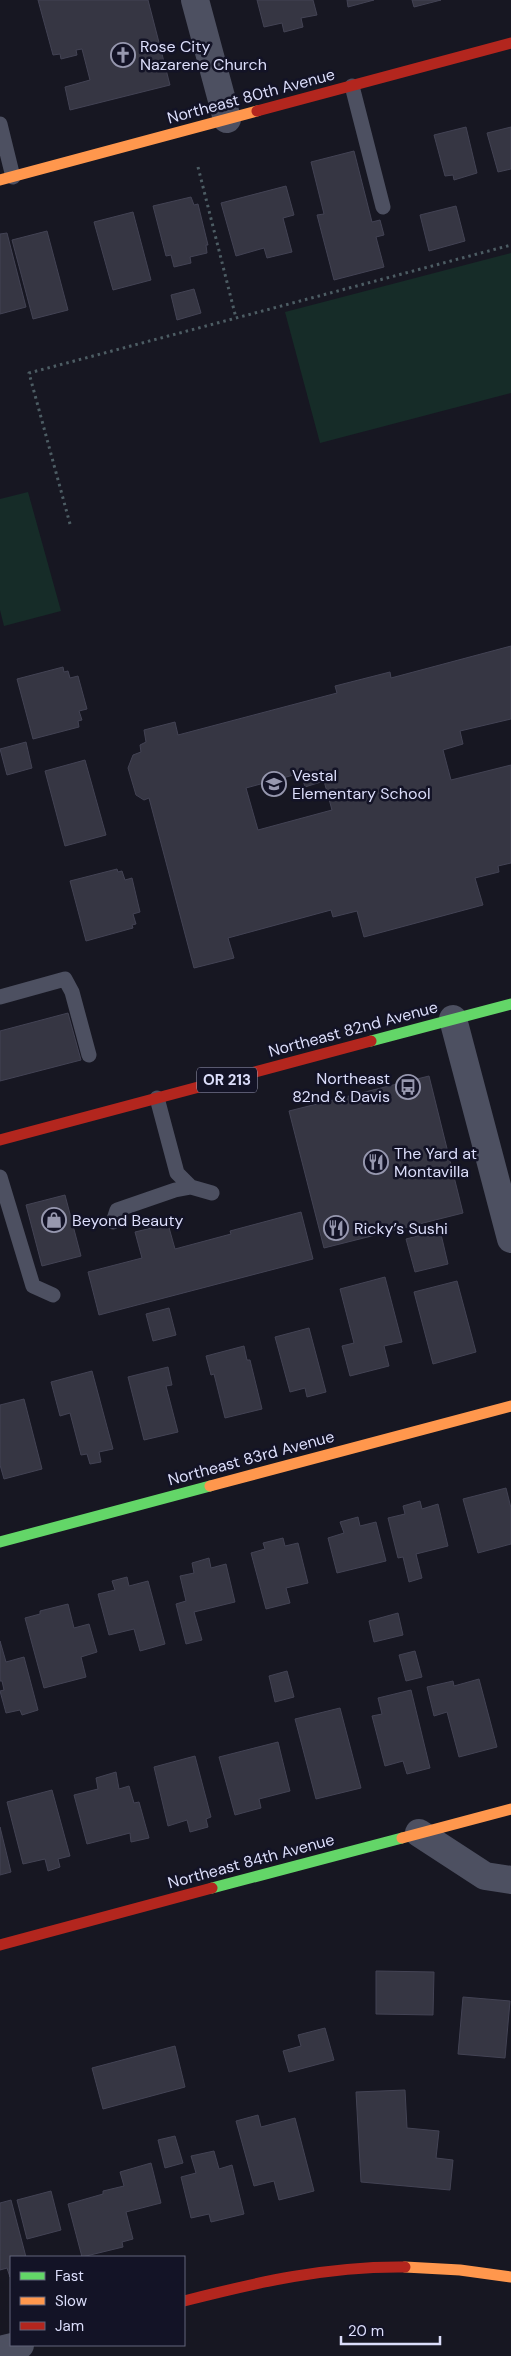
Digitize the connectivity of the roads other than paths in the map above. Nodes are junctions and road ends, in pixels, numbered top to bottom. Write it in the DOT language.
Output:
graph roads {
  1 [pos="195,0"];
  2 [pos="511,43"];
  3 [pos="352,86"];
  4 [pos="227,120"];
  5 [pos="0,124"];
  6 [pos="7,178"];
  7 [pos="383,207"];
  8 [pos="0,997"];
  9 [pos="511,1004"];
  10 [pos="453,1019"];
  11 [pos="89,1055"];
  12 [pos="157,1098"];
  13 [pos="0,1140"];
  14 [pos="0,1177"];
  15 [pos="191,1187"];
  16 [pos="212,1193"];
  17 [pos="113,1222"];
  18 [pos="511,1239"];
  19 [pos="53,1295"];
  20 [pos="511,1406"];
  21 [pos="0,1542"];
  22 [pos="511,1809"];
  23 [pos="419,1833"];
  24 [pos="511,1880"];
  25 [pos="0,1945"];
  26 [pos="511,2277"];
  27 [pos="185,2301"];
  28 [pos="16,2346"];
  29 [pos="0,2350"];
  1 -- 4 [label="street"];
  2 -- 3 [label="street, Northeast 80th Avenue"];
  3 -- 4 [label="street, Northeast 80th Avenue"];
  3 -- 7 [label="lane"];
  4 -- 6 [label="street, Northeast 80th Avenue"];
  5 -- 6 [label="lane"];
  8 -- 11 [label="lane"];
  9 -- 10 [label="street, Northeast 82nd Avenue / OR 213"];
  10 -- 12 [label="street, Northeast 82nd Avenue / OR 213"];
  10 -- 18 [label="street"];
  12 -- 13 [label="street, Northeast 82nd Avenue / OR 213"];
  12 -- 15 [label="lane"];
  14 -- 19 [label="lane"];
  15 -- 16 [label="lane"];
  15 -- 17 [label="lane"];
  20 -- 21 [label="street, Northeast 83rd Avenue"];
  22 -- 23 [label="street, Northeast 84th Avenue"];
  23 -- 24 [label="street"];
  23 -- 25 [label="street, Northeast 84th Avenue"];
  26 -- 27 [label="street"];
  28 -- 29 [label="street"];
}
